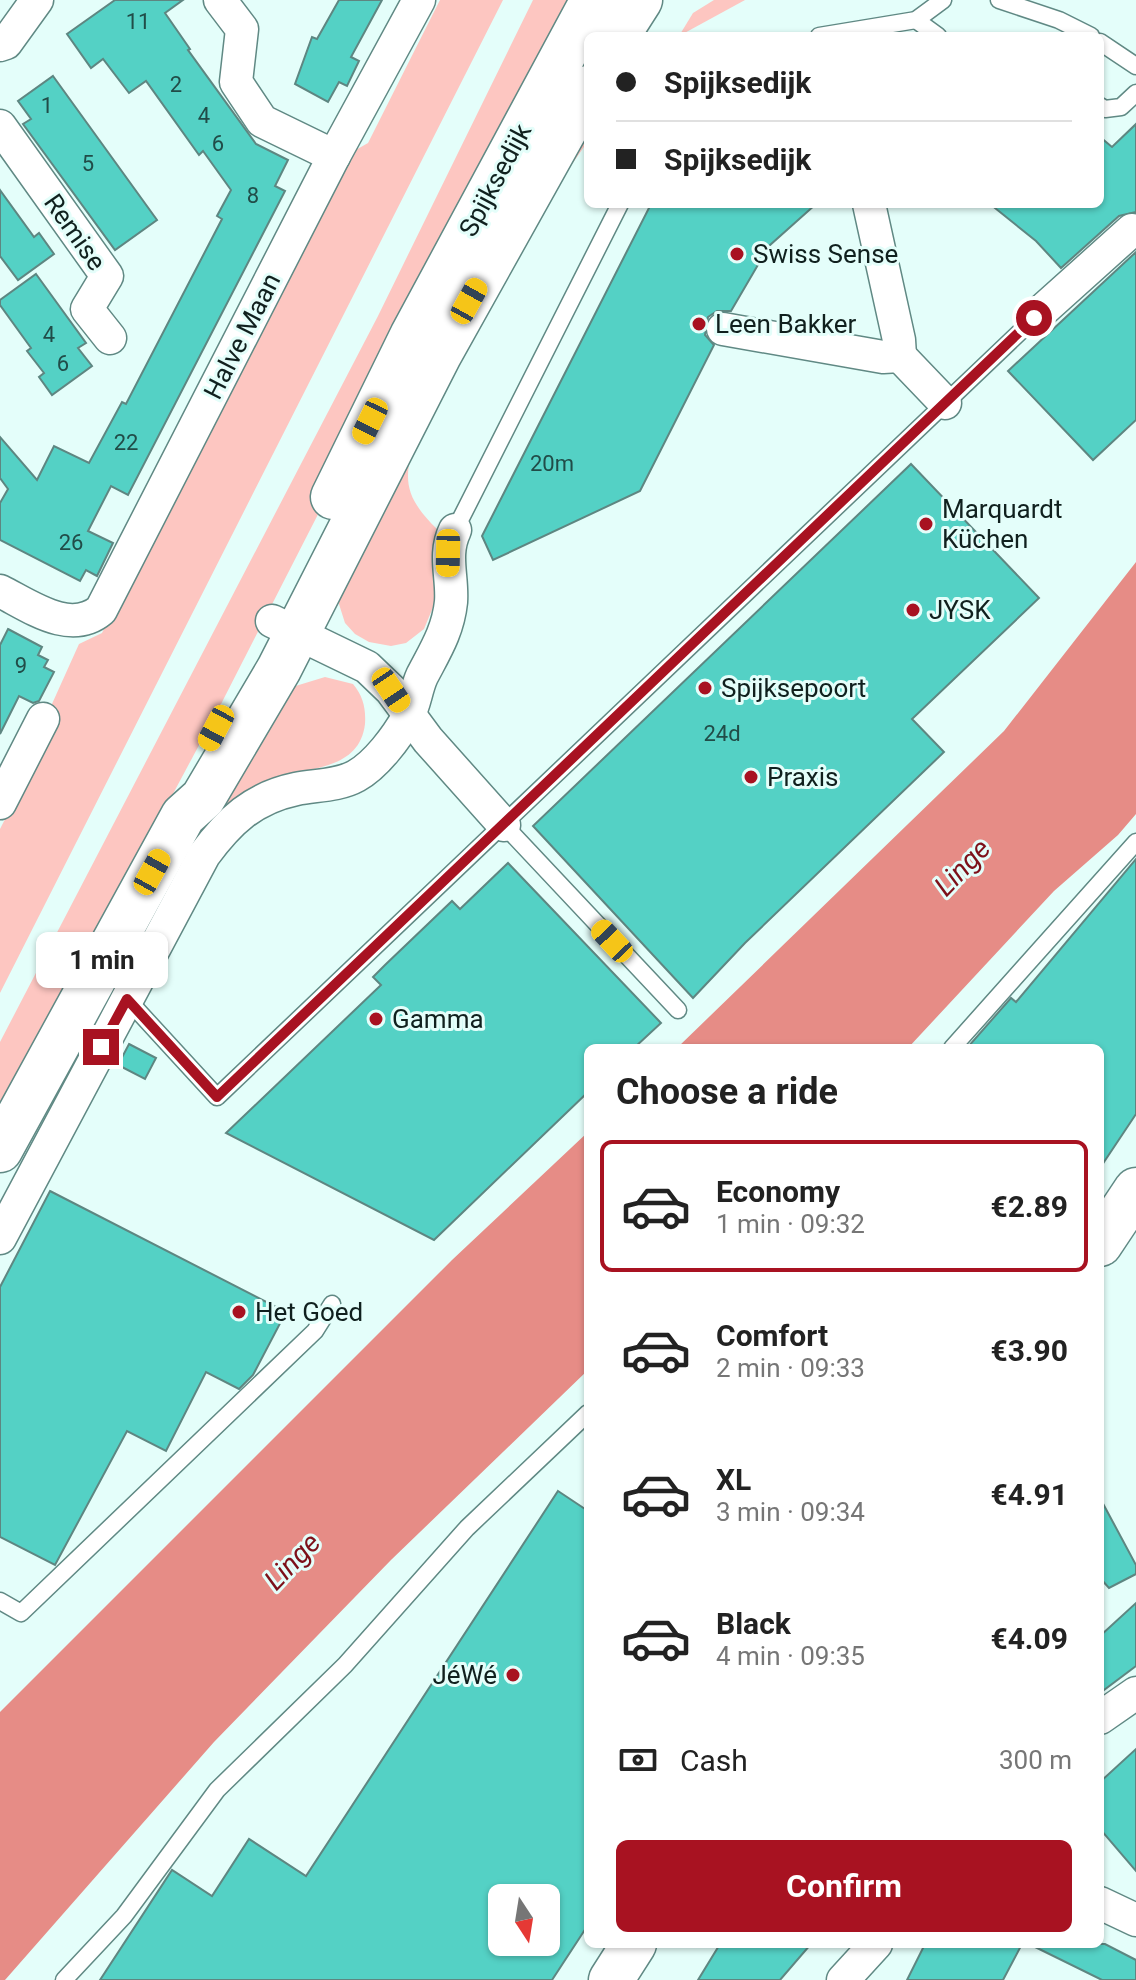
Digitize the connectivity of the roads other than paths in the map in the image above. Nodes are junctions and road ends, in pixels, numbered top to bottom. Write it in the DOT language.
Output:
graph roads {
  1 [pos="37,0"];
  2 [pos="220,0"];
  3 [pos="419,0"];
  4 [pos="593,0"];
  5 [pos="640,0"];
  6 [pos="943,0"];
  7 [pos="999,0"];
  8 [pos="916,20"];
  9 [pos="620,32"];
  10 [pos="843,32"];
  11 [pos="932,32"];
  12 [pos="1083,32"];
  13 [pos="0,45"];
  14 [pos="1104,45"];
  15 [pos="1136,66"];
  16 [pos="1136,93"];
  17 [pos="584,95"];
  18 [pos="1104,108"];
  19 [pos="0,126"];
  20 [pos="334,156"];
  21 [pos="618,208"];
  22 [pos="870,208"];
  23 [pos="1132,230"];
  24 [pos="1044,309"];
  25 [pos="723,329"];
  26 [pos="110,338"];
  27 [pos="900,356"];
  28 [pos="945,403"];
  29 [pos="455,530"];
  30 [pos="0,591"];
  31 [pos="285,627"];
  32 [pos="408,716"];
  33 [pos="43,719"];
  34 [pos="0,803"];
  35 [pos="514,837"];
  36 [pos="1136,842"];
  37 [pos="127,999"];
  38 [pos="678,1010"];
  39 [pos="956,1044"];
  40 [pos="0,1150"];
  41 [pos="1136,1190"];
  42 [pos="0,1238"];
  43 [pos="1104,1238"];
  44 [pos="332,1304"];
  45 [pos="584,1417"];
  46 [pos="0,1601"];
  47 [pos="1136,1693"];
  48 [pos="1104,1715"];
  49 [pos="1104,1905"];
  50 [pos="1136,1920"];
  51 [pos="631,1948"];
  52 [pos="872,1948"];
  53 [pos="64,1980"];
  54 [pos="611,1980"];
  55 [pos="843,1980"];
  1 -- 13 [label="street"];
  2 -- 20 [label="street"];
  3 -- 20 [label="street, Halve Maan"];
  4 -- 31 [label="main road, Spijksedijk"];
  5 -- 9 [label="main road"];
  6 -- 8 [label="lane"];
  7 -- 12 [label="lane"];
  8 -- 10 [label="lane"];
  8 -- 11 [label="lane"];
  14 -- 15 [label="lane"];
  16 -- 18 [label="lane"];
  17 -- 31 [label="main road, Spijksedijk"];
  19 -- 26 [label="street, Remise"];
  20 -- 30 [label="street, Halve Maan"];
  21 -- 29 [label="lane"];
  22 -- 27 [label="street"];
  23 -- 24 [label="street"];
  24 -- 28 [label="lane"];
  25 -- 27 [label="street"];
  27 -- 28 [label="street"];
  28 -- 35 [label="lane"];
  29 -- 32 [label="street"];
  31 -- 32 [label="street"];
  31 -- 40 [label="main road, Spijksedijk"];
  32 -- 35 [label="street"];
  32 -- 37 [label="street"];
  33 -- 34 [label="street"];
  35 -- 37 [label="lane"];
  35 -- 38 [label="lane"];
  36 -- 39 [label="lane"];
  37 -- 42 [label="street"];
  41 -- 43 [label="main road"];
  44 -- 46 [label="lane"];
  45 -- 53 [label="lane"];
  47 -- 48 [label="street"];
  49 -- 50 [label="street"];
  51 -- 54 [label="main road"];
  52 -- 55 [label="street"];
}
